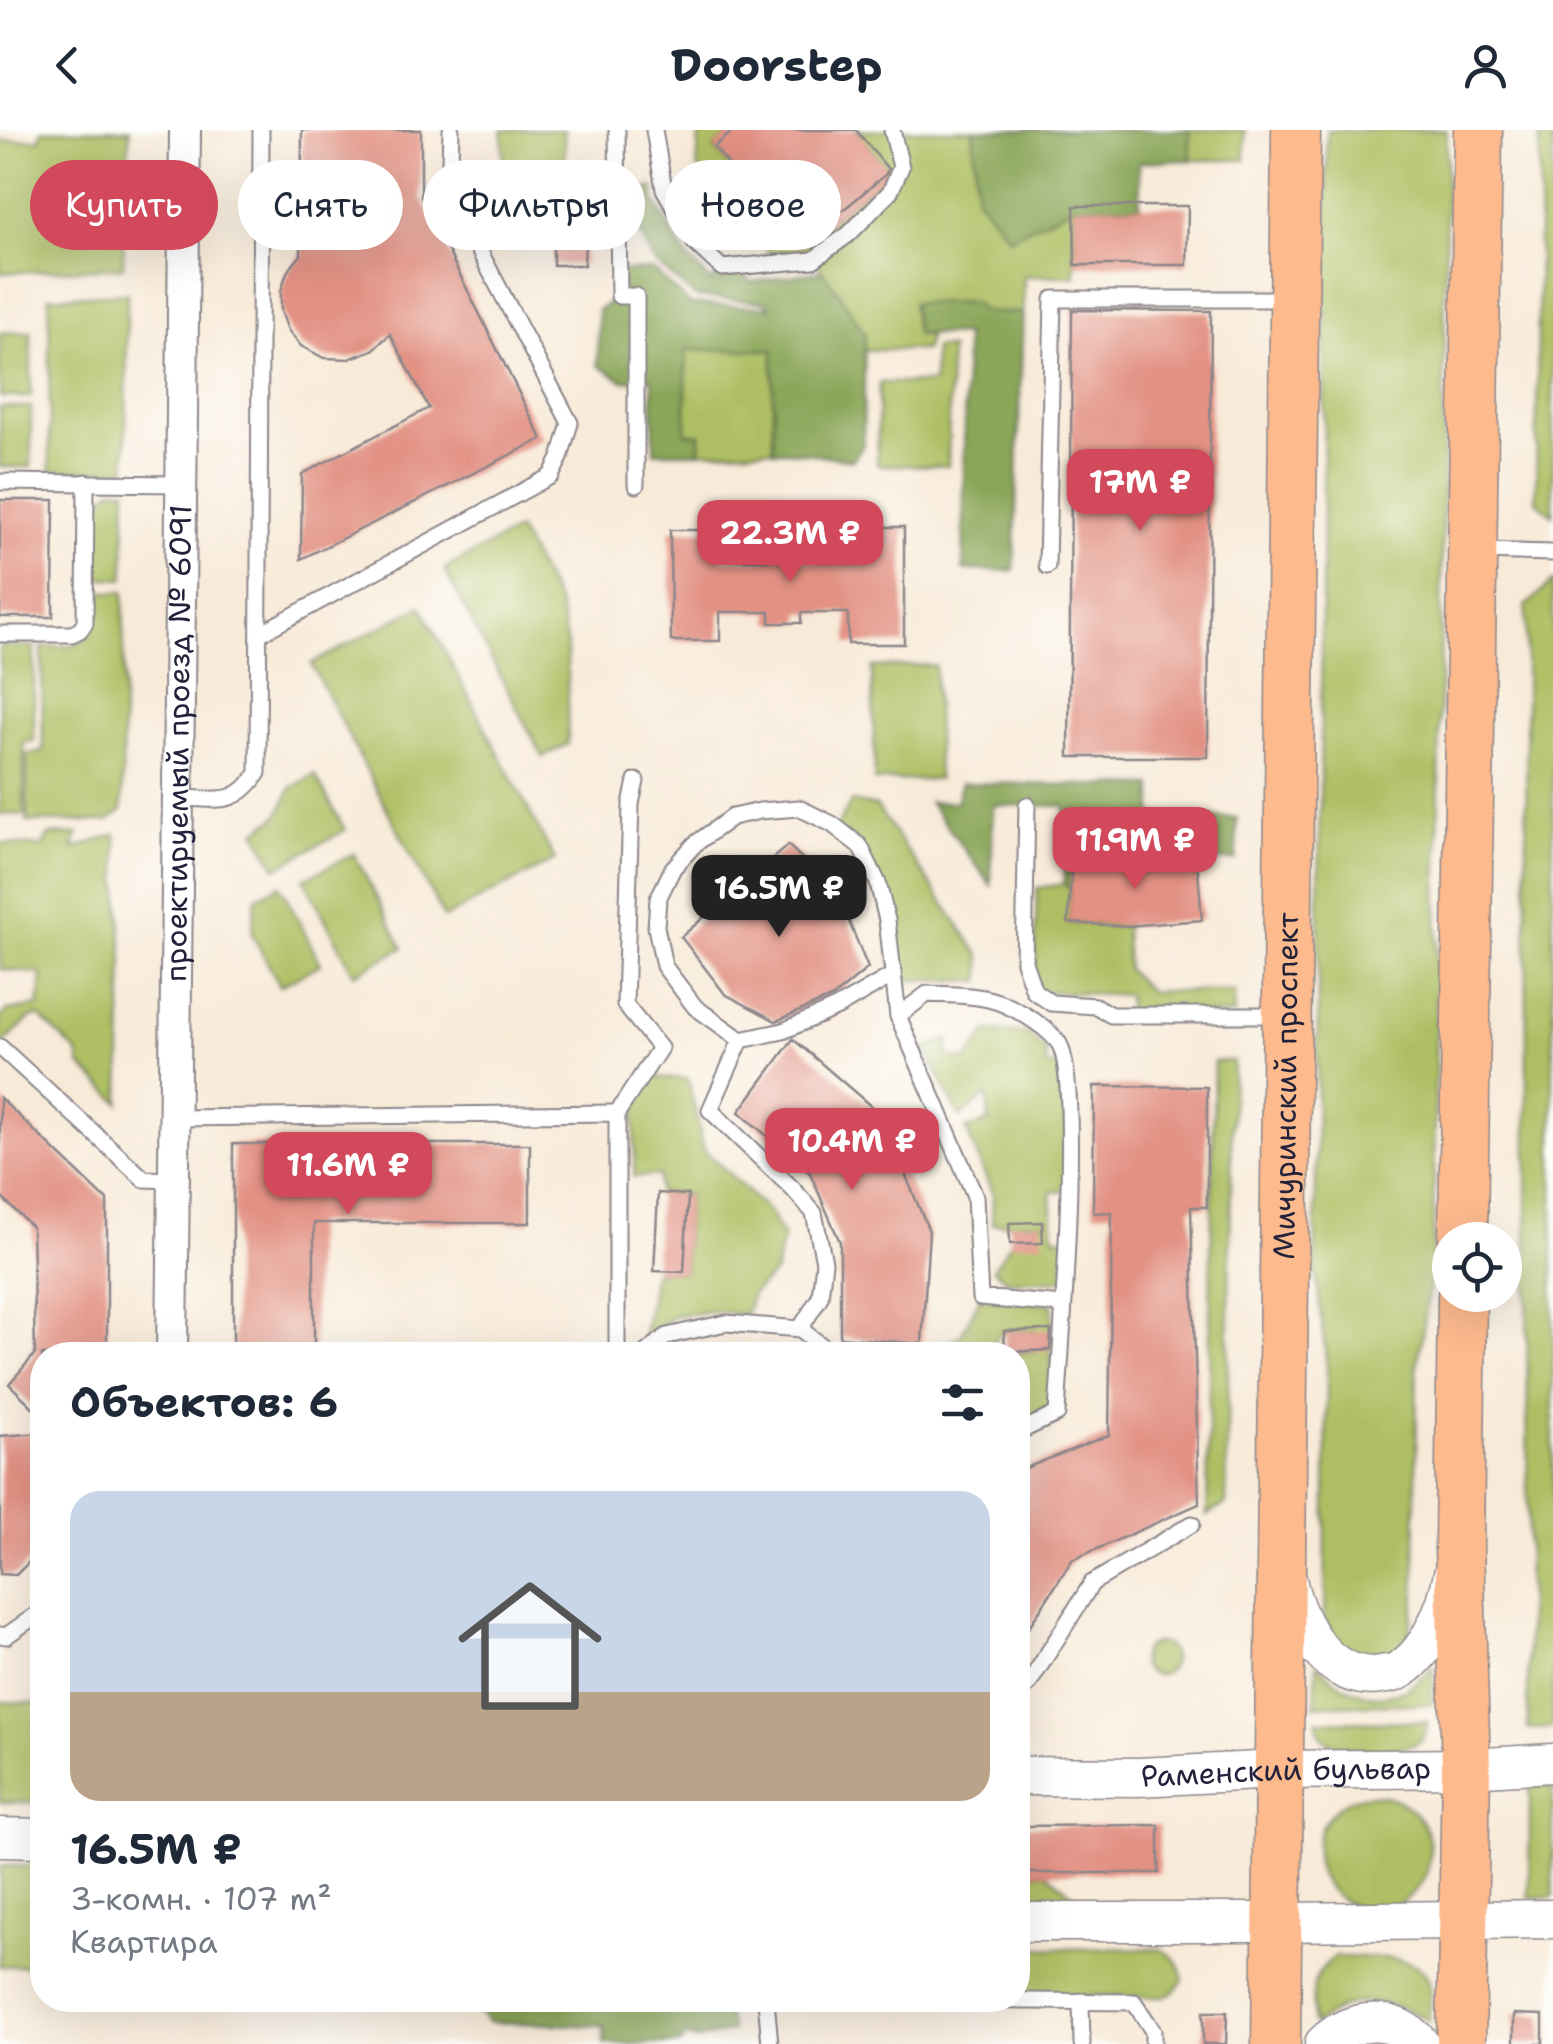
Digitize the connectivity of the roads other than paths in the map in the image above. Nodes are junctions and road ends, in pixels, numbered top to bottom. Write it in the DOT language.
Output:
graph roads {
  1 [pos="186,130"];
  2 [pos="261,130"];
  3 [pos="452,130"];
  4 [pos="617,130"];
  5 [pos="654,130"];
  6 [pos="892,130"];
  7 [pos="1296,130"];
  8 [pos="1478,130"];
  9 [pos="1295,300"];
  10 [pos="0,482"];
  11 [pos="86,482"];
  12 [pos="181,484"];
  13 [pos="636,484"];
  14 [pos="1472,550"];
  15 [pos="1553,553"];
  16 [pos="1048,566"];
  17 [pos="0,634"];
  18 [pos="259,634"];
  19 [pos="636,781"];
  20 [pos="178,798"];
  21 [pos="1027,805"];
  22 [pos="658,900"];
  23 [pos="628,906"];
  24 [pos="893,975"];
  25 [pos="1288,1015"];
  26 [pos="898,1016"];
  27 [pos="741,1040"];
  28 [pos="0,1047"];
  29 [pos="617,1113"];
  30 [pos="174,1118"];
  31 [pos="174,1180"];
  32 [pos="1463,1222"];
  33 [pos="1062,1305"];
  34 [pos="1462,1312"];
  35 [pos="800,1329"];
  36 [pos="172,1342"];
  37 [pos="616,1342"];
  38 [pos="659,1342"];
  39 [pos="817,1342"];
  40 [pos="1030,1426"];
  41 [pos="1192,1524"];
  42 [pos="1459,1546"];
  43 [pos="1282,1558"];
  44 [pos="30,1619"];
  45 [pos="0,1635"];
  46 [pos="1030,1681"];
  47 [pos="1553,1763"];
  48 [pos="1466,1768"];
  49 [pos="1279,1770"];
  50 [pos="1030,1776"];
  51 [pos="0,1837"];
  52 [pos="30,1838"];
  53 [pos="1553,1919"];
  54 [pos="1465,1920"];
  55 [pos="1030,1922"];
  56 [pos="1278,1922"];
  57 [pos="1030,2001"];
  58 [pos="1081,2001"];
  59 [pos="767,2012"];
  60 [pos="770,2044"];
  61 [pos="1082,2044"];
  62 [pos="1153,2044"];
  63 [pos="1276,2044"];
  64 [pos="1324,2044"];
  65 [pos="1420,2044"];
  66 [pos="1461,2044"];
  1 -- 12 [label="street, проектируемый проезд № 6091"];
  2 -- 18 [label="lane"];
  3 -- 18 [label="lane"];
  4 -- 13 [label="lane"];
  5 -- 6 [label="lane"];
  7 -- 9 [label="main road, Мичуринский проспект"];
  8 -- 14 [label="main road"];
  9 -- 16 [label="lane"];
  9 -- 25 [label="main road, Мичуринский проспект"];
  10 -- 11 [label="lane"];
  11 -- 12 [label="lane"];
  11 -- 17 [label="lane"];
  12 -- 20 [label="street, проектируемый проезд № 6091"];
  14 -- 15 [label="lane"];
  14 -- 32 [label="main road"];
  18 -- 20 [label="lane"];
  19 -- 23 [label="lane"];
  20 -- 30 [label="street, проектируемый проезд № 6091"];
  21 -- 25 [label="lane"];
  22 -- 23 [label="lane"];
  22 -- 24 [label="lane"];
  22 -- 27 [label="lane"];
  23 -- 29 [label="lane"];
  24 -- 26 [label="lane"];
  24 -- 27 [label="lane"];
  25 -- 43 [label="main road, Мичуринский проспект"];
  26 -- 33 [label="lane"];
  26 -- 33 [label="lane"];
  27 -- 35 [label="lane"];
  28 -- 31 [label="lane"];
  29 -- 30 [label="lane"];
  29 -- 37 [label="lane"];
  30 -- 31 [label="street, проектируемый проезд № 6091"];
  31 -- 36 [label="street, проектируемый проезд № 6091"];
  33 -- 40 [label="lane"];
  34 -- 42 [label="main road"];
  35 -- 38 [label="lane"];
  35 -- 39 [label="lane"];
  41 -- 46 [label="lane"];
  42 -- 43 [label="street"];
  42 -- 48 [label="main road"];
  43 -- 49 [label="main road, Мичуринский проспект"];
  44 -- 45 [label="lane"];
  47 -- 48 [label="street, Раменский бульвар"];
  48 -- 49 [label="street, Раменский бульвар"];
  48 -- 54 [label="main road"];
  49 -- 50 [label="street, Раменский бульвар"];
  49 -- 56 [label="main road, Мичуринский проспект"];
  51 -- 52 [label="street"];
  53 -- 54 [label="street"];
  54 -- 56 [label="street"];
  54 -- 66 [label="main road"];
  55 -- 56 [label="street"];
  56 -- 63 [label="main road, Мичуринский проспект"];
  57 -- 58 [label="lane"];
  58 -- 61 [label="lane"];
  58 -- 62 [label="lane"];
  59 -- 60 [label="lane"];
  64 -- 65 [label="street"];
}
